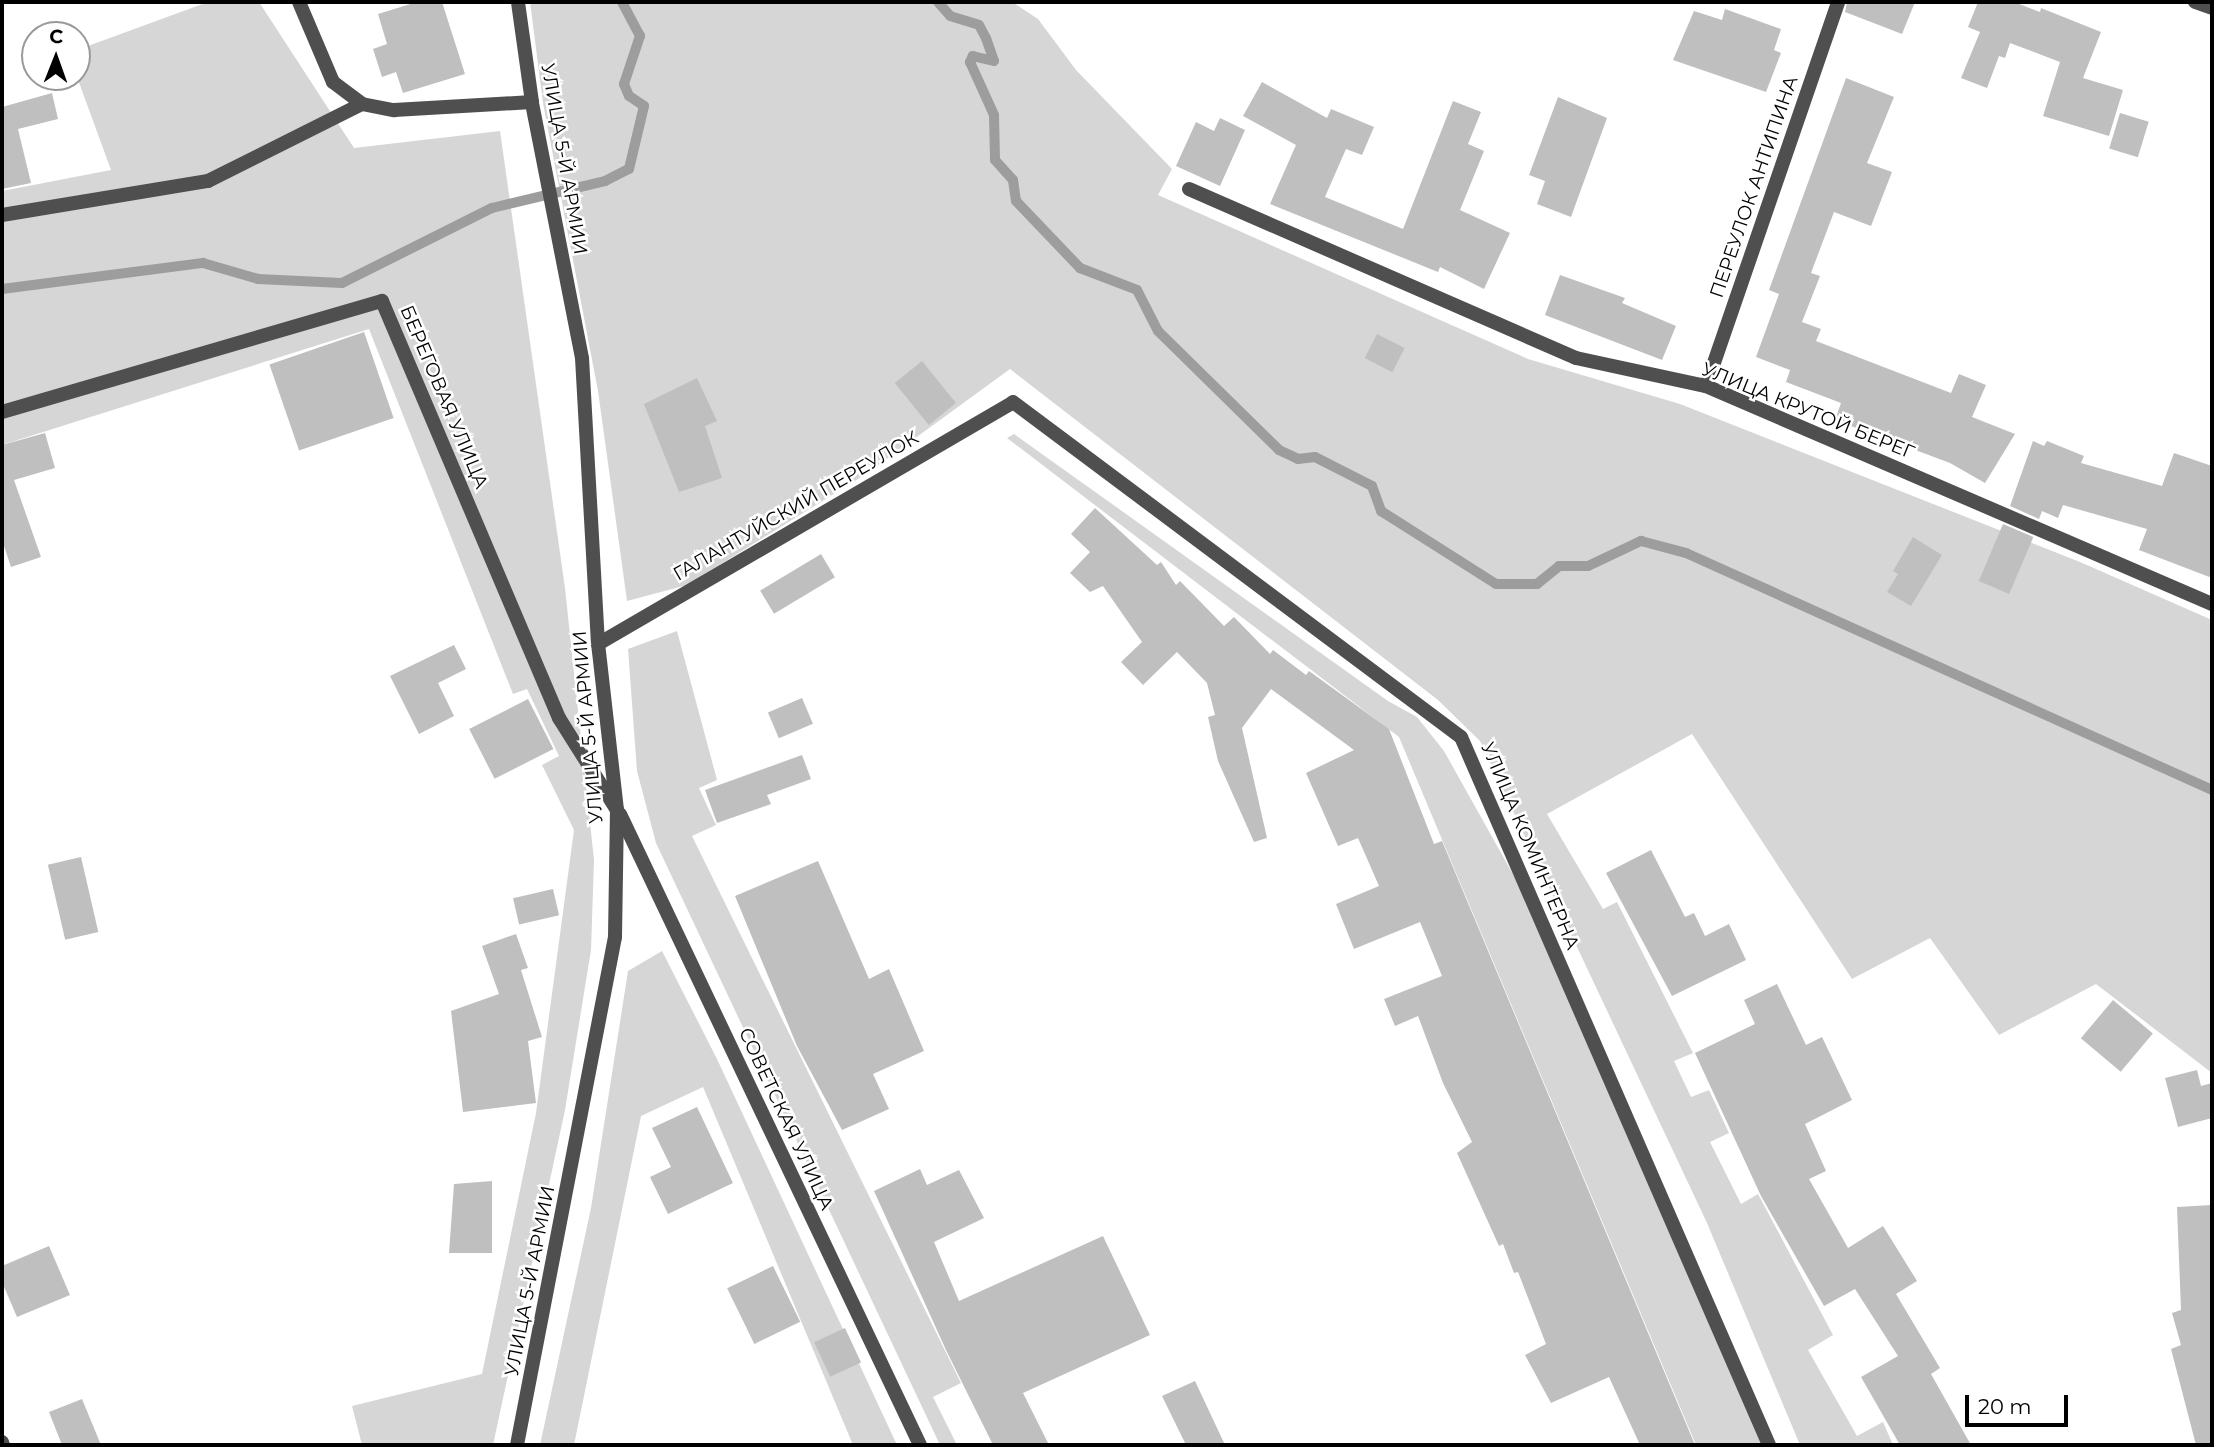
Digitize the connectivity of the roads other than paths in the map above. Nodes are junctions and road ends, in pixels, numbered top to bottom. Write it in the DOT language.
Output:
graph roads {
  1 [pos="299,2"];
  2 [pos="518,2"];
  3 [pos="1838,2"];
  4 [pos="2196,2"];
  5 [pos="2212,8"];
  6 [pos="532,102"];
  7 [pos="362,104"];
  8 [pos="1189,189"];
  9 [pos="2,215"];
  10 [pos="1706,386"];
  11 [pos="1013,402"];
  12 [pos="2,412"];
  13 [pos="2212,604"];
  14 [pos="598,644"];
  15 [pos="617,810"];
  16 [pos="517,1445"];
  17 [pos="920,1445"];
  18 [pos="1769,1445"];
  1 -- 7 [label="street"];
  2 -- 6 [label="street, УЛИЦА 5-Й АРМИИ"];
  3 -- 10 [label="street, ПЕРЕУЛОК АНТИПИНА"];
  4 -- 5 [label="street"];
  6 -- 7 [label="street"];
  6 -- 14 [label="street, УЛИЦА 5-Й АРМИИ"];
  7 -- 9 [label="street"];
  8 -- 10 [label="street, УЛИЦА КРУТОЙ БЕРЕГ"];
  10 -- 13 [label="street, УЛИЦА КРУТОЙ БЕРЕГ"];
  11 -- 14 [label="street, ГАЛАНТУЙСКИЙ ПЕРЕУЛОК"];
  11 -- 18 [label="street, УЛИЦА КОМИНТЕРНА"];
  12 -- 15 [label="street, БЕРЕГОВАЯ УЛИЦА"];
  14 -- 15 [label="street, УЛИЦА 5-Й АРМИИ"];
  15 -- 16 [label="street, УЛИЦА 5-Й АРМИИ"];
  15 -- 17 [label="street, СОВЕТСКАЯ УЛИЦА"];
}
